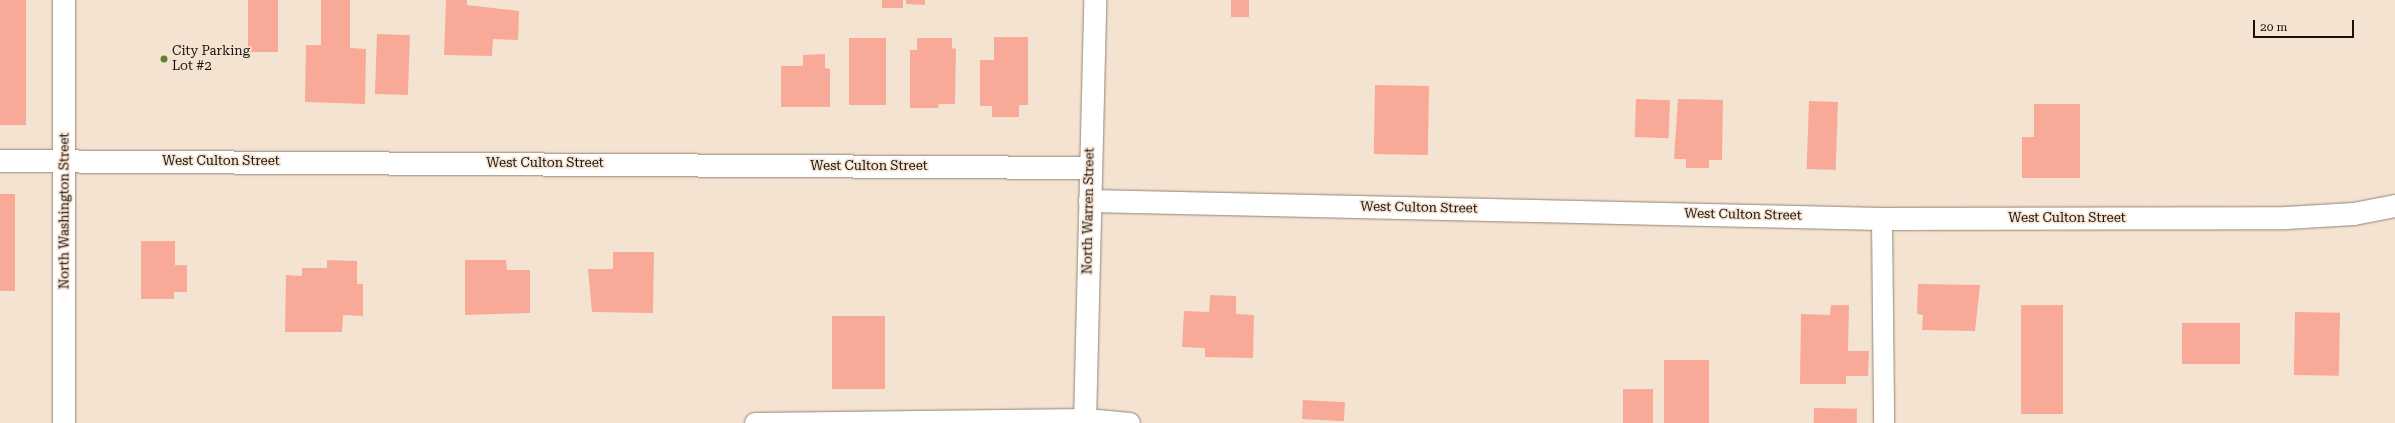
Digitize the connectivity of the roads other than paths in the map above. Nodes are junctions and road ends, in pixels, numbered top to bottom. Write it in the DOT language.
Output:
graph roads {
  1 [pos="64,0"];
  2 [pos="1094,0"];
  3 [pos="0,161"];
  4 [pos="66,161"];
  5 [pos="1090,168"];
  6 [pos="1090,201"];
  7 [pos="2395,206"];
  8 [pos="1882,218"];
  9 [pos="1086,421"];
  10 [pos="64,423"];
  11 [pos="755,423"];
  12 [pos="1130,423"];
  13 [pos="1884,423"];
  1 -- 4 [label="street, North Washington Street"];
  2 -- 5 [label="street, North Warren Street"];
  3 -- 4 [label="street, West Culton Street"];
  4 -- 5 [label="street, West Culton Street"];
  4 -- 10 [label="street, North Washington Street"];
  5 -- 6 [label="street, North Warren Street"];
  6 -- 8 [label="street, West Culton Street"];
  6 -- 9 [label="street, North Warren Street"];
  7 -- 8 [label="street, West Culton Street"];
  8 -- 13 [label="lane"];
  9 -- 11 [label="lane"];
  9 -- 12 [label="lane"];
}
